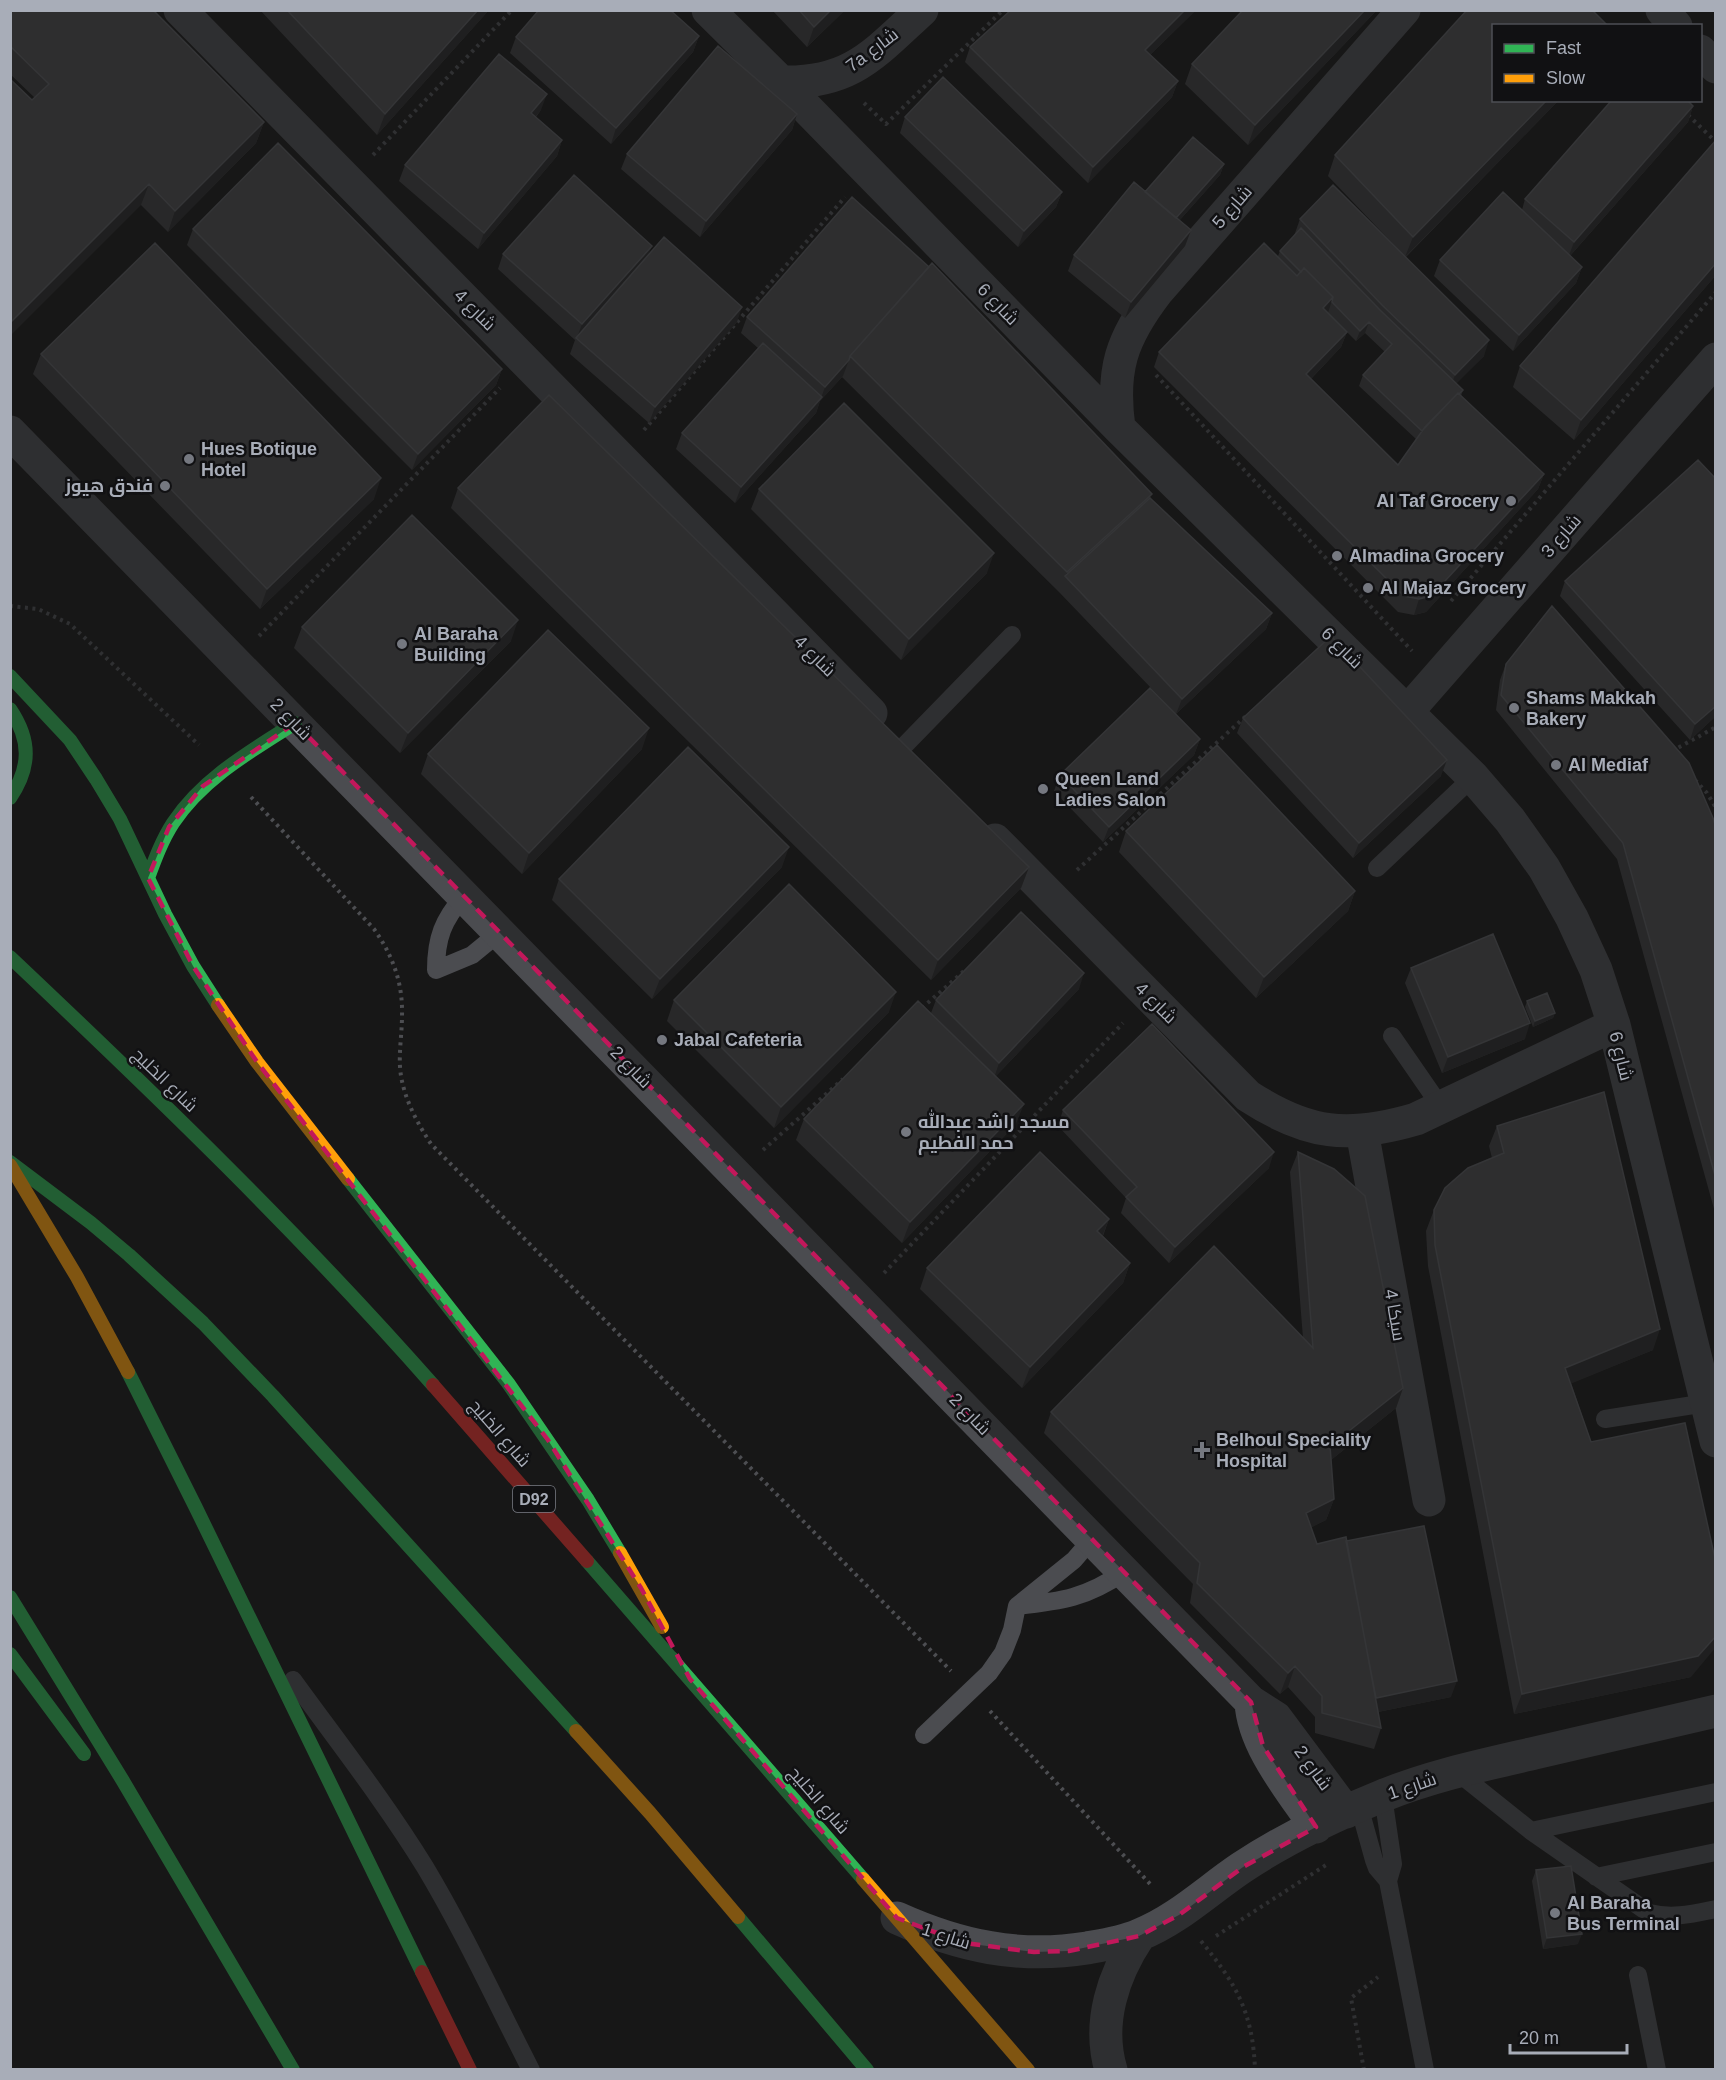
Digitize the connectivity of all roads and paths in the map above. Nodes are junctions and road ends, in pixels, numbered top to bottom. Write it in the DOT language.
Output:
graph roads {
  1 [pos="180,10"];
  2 [pos="512,10"];
  3 [pos="708,10"];
  4 [pos="922,10"];
  5 [pos="1003,10"];
  6 [pos="1404,10"];
  7 [pos="1662,10"];
  8 [pos="1674,24"];
  9 [pos="1702,52"];
  10 [pos="1716,67"];
  11 [pos="836,76"];
  12 [pos="781,82"];
  13 [pos="1681,109"];
  14 [pos="1716,142"];
  15 [pos="868,171"];
  16 [pos="348,181"];
  17 [pos="1716,292"];
  18 [pos="1125,342"];
  19 [pos="1716,359"];
  20 [pos="526,362"];
  21 [pos="1119,428"];
  22 [pos="10,432"];
  23 [pos="620,458"];
  24 [pos="1449,604"];
  25 [pos="10,606"];
  26 [pos="1012,635"];
  27 [pos="235,661"];
  28 [pos="10,676"];
  29 [pos="1437,677"];
  30 [pos="10,709"];
  31 [pos="1407,712"];
  32 [pos="295,723"];
  33 [pos="1716,726"];
  34 [pos="904,746"];
  35 [pos="1677,761"];
  36 [pos="225,769"];
  37 [pos="928,771"];
  38 [pos="1473,777"];
  39 [pos="1692,777"];
  40 [pos="10,798"];
  41 [pos="1716,808"];
  42 [pos="976,821"];
  43 [pos="1377,868"];
  44 [pos="148,878"];
  45 [pos="464,897"];
  46 [pos="500,932"];
  47 [pos="10,957"];
  48 [pos="1149,996"];
  49 [pos="1614,1025"];
  50 [pos="1392,1036"];
  51 [pos="1441,1107"];
  52 [pos="1362,1131"];
  53 [pos="10,1164"];
  54 [pos="859,1300"];
  55 [pos="1707,1403"];
  56 [pos="1605,1419"];
  57 [pos="1716,1440"];
  58 [pos="1429,1500"];
  59 [pos="1092,1539"];
  60 [pos="1124,1572"];
  61 [pos="10,1597"];
  62 [pos="1017,1606"];
  63 [pos="255,1628"];
  64 [pos="10,1654"];
  65 [pos="690,1679"];
  66 [pos="971,1692"];
  67 [pos="1251,1702"];
  68 [pos="1716,1711"];
  69 [pos="924,1735"];
  70 [pos="96,1769"];
  71 [pos="1456,1771"];
  72 [pos="1716,1792"];
  73 [pos="117,1798"];
  74 [pos="1363,1804"];
  75 [pos="1316,1827"];
  76 [pos="1531,1831"];
  77 [pos="1716,1852"];
  78 [pos="1332,1861"];
  79 [pos="1596,1876"];
  80 [pos="1388,1881"];
  81 [pos="1716,1909"];
  82 [pos="1179,1914"];
  83 [pos="897,1918"];
  84 [pos="208,1926"];
  85 [pos="1139,1936"];
  86 [pos="1203,1944"];
  87 [pos="1384,1972"];
  88 [pos="1638,1976"];
  89 [pos="293,2070"];
  90 [pos="470,2070"];
  91 [pos="531,2070"];
  92 [pos="867,2070"];
  93 [pos="1028,2070"];
  94 [pos="1111,2070"];
  95 [pos="1255,2070"];
  96 [pos="1364,2070"];
  97 [pos="1425,2070"];
  98 [pos="1657,2070"];
  1 -- 16 [label="street, شارع 4"];
  2 -- 16 [label="path"];
  3 -- 12 [label="street, شارع 6"];
  4 -- 11 [label="street, 7a شارع"];
  5 -- 11 [label="path"];
  6 -- 18 [label="street, شارع 5"];
  7 -- 8 [label="street"];
  9 -- 10 [label="street"];
  11 -- 12 [label="street, 7a شارع"];
  12 -- 15 [label="street, شارع 6"];
  13 -- 14 [label="path"];
  15 -- 21 [label="street, شارع 6"];
  15 -- 23 [label="path"];
  16 -- 20 [label="street, شارع 4"];
  17 -- 24 [label="path"];
  18 -- 21 [label="street, شارع 5"];
  18 -- 29 [label="path"];
  19 -- 29 [label="street, شارع 3"];
  20 -- 23 [label="street, شارع 4"];
  20 -- 27 [label="path"];
  21 -- 31 [label="street, شارع 6"];
  22 -- 27 [label="street, شارع 2"];
  23 -- 34 [label="street, شارع 4"];
  25 -- 36 [label="path"];
  26 -- 34 [label="lane"];
  27 -- 32 [label="street, شارع 2"];
  28 -- 44 [label="main road"];
  29 -- 31 [label="street, شارع 3"];
  30 -- 40 [label="main road"];
  31 -- 38 [label="street, شارع 6"];
  32 -- 36 [label="main road"];
  32 -- 45 [label="street, شارع 2"];
  33 -- 35 [label="path"];
  34 -- 37 [label="street, شارع 4"];
  36 -- 44 [label="main road"];
  36 -- 66 [label="path"];
  38 -- 43 [label="lane"];
  38 -- 49 [label="street, شارع 6"];
  39 -- 41 [label="path"];
  42 -- 48 [label="street, شارع 4"];
  44 -- 65 [label="main road"];
  45 -- 46 [label="street, شارع 2"];
  45 -- 46 [label="lane"];
  46 -- 54 [label="street, شارع 2"];
  47 -- 65 [label="main road, شارع الخليج / D92"];
  48 -- 52 [label="street, شارع 4"];
  48 -- 54 [label="path"];
  49 -- 51 [label="street, شارع 4"];
  49 -- 55 [label="street, شارع 6"];
  50 -- 51 [label="lane"];
  51 -- 52 [label="street, شارع 4"];
  52 -- 58 [label="street, 4 سيكا"];
  53 -- 63 [label="main road"];
  53 -- 92 [label="main road"];
  54 -- 59 [label="street, شارع 2"];
  55 -- 56 [label="lane"];
  55 -- 57 [label="street, شارع 6"];
  59 -- 60 [label="street, شارع 2"];
  59 -- 62 [label="lane"];
  60 -- 62 [label="lane"];
  60 -- 67 [label="street, شارع 2"];
  61 -- 84 [label="main road"];
  62 -- 66 [label="lane"];
  63 -- 90 [label="main road"];
  63 -- 91 [label="lane"];
  64 -- 70 [label="main road"];
  65 -- 83 [label="main road, شارع الخليج / D92"];
  66 -- 69 [label="lane"];
  66 -- 82 [label="path"];
  67 -- 74 [label="street, شارع 2"];
  67 -- 75 [label="street, شارع 2"];
  68 -- 71 [label="street, شارع 1"];
  71 -- 74 [label="street, شارع 1"];
  71 -- 76 [label="lane"];
  72 -- 76 [label="lane"];
  73 -- 84 [label="main road"];
  74 -- 75 [label="street, شارع 1"];
  74 -- 80 [label="lane"];
  74 -- 80 [label="lane"];
  75 -- 82 [label="street, شارع 1"];
  76 -- 79 [label="lane"];
  77 -- 79 [label="lane"];
  78 -- 86 [label="path"];
  79 -- 81 [label="lane"];
  80 -- 97 [label="lane"];
  82 -- 85 [label="street, شارع 1"];
  82 -- 86 [label="path"];
  83 -- 85 [label="street, شارع 1"];
  83 -- 93 [label="main road, شارع الخليج / D92"];
  84 -- 89 [label="main road"];
  85 -- 94 [label="street, شارع 1"];
  86 -- 95 [label="path"];
  87 -- 96 [label="path"];
  88 -- 98 [label="lane"];
}
